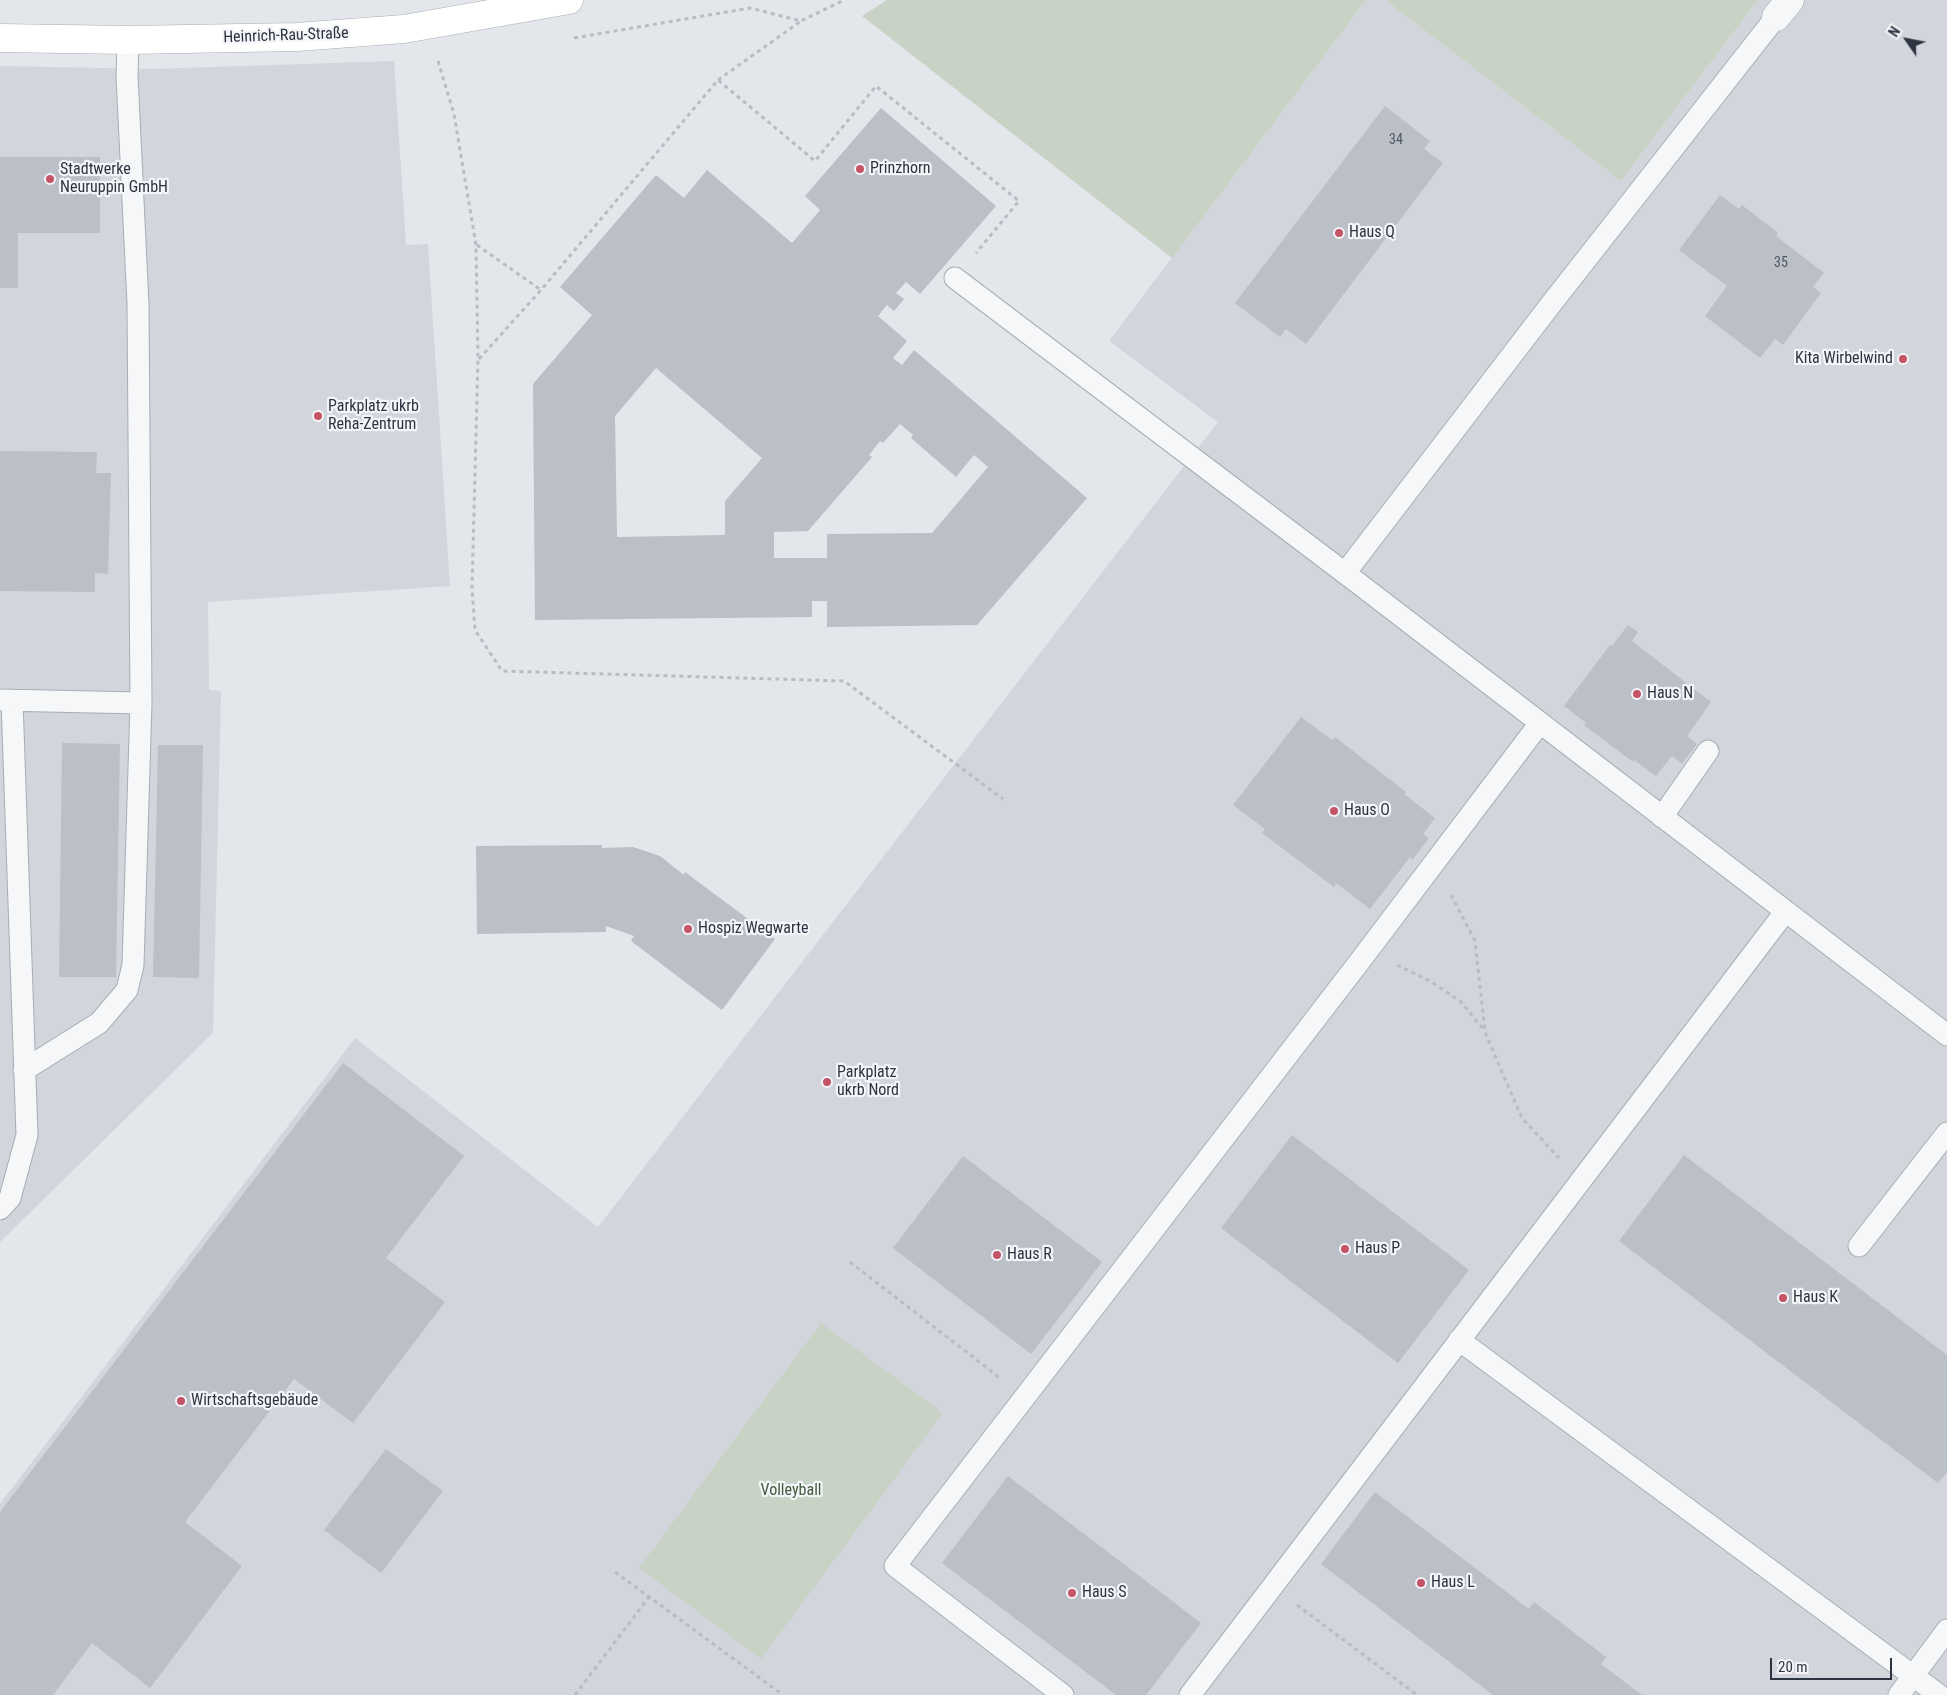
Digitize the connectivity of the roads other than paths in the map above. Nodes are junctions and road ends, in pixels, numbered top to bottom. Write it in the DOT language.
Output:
graph roads {
  1 [pos="569,0"];
  2 [pos="1783,8"];
  3 [pos="0,38"];
  4 [pos="128,40"];
  5 [pos="955,278"];
  6 [pos="1345,573"];
  7 [pos="6,700"];
  8 [pos="141,703"];
  9 [pos="1540,723"];
  10 [pos="1708,751"];
  11 [pos="1662,817"];
  12 [pos="1784,912"];
  13 [pos="1947,1035"];
  14 [pos="24,1070"];
  15 [pos="1947,1133"];
  16 [pos="0,1209"];
  17 [pos="1860,1246"];
  18 [pos="1459,1340"];
  19 [pos="1947,1630"];
  20 [pos="1914,1675"];
  21 [pos="1063,1695"];
  22 [pos="1190,1695"];
  23 [pos="1899,1695"];
  24 [pos="1939,1695"];
  1 -- 4 [label="main road, Heinrich-Rau-Straße"];
  2 -- 6 [label="lane"];
  3 -- 4 [label="main road, Heinrich-Rau-Straße"];
  4 -- 8 [label="lane"];
  5 -- 6 [label="lane"];
  6 -- 9 [label="lane"];
  7 -- 8 [label="lane"];
  7 -- 14 [label="lane"];
  8 -- 14 [label="lane"];
  9 -- 11 [label="lane"];
  9 -- 21 [label="lane"];
  10 -- 11 [label="lane"];
  11 -- 12 [label="lane"];
  12 -- 13 [label="lane"];
  12 -- 18 [label="lane"];
  14 -- 16 [label="lane"];
  15 -- 17 [label="lane"];
  18 -- 20 [label="lane"];
  18 -- 22 [label="lane"];
  19 -- 20 [label="lane"];
  20 -- 23 [label="lane"];
  20 -- 24 [label="lane"];
}
